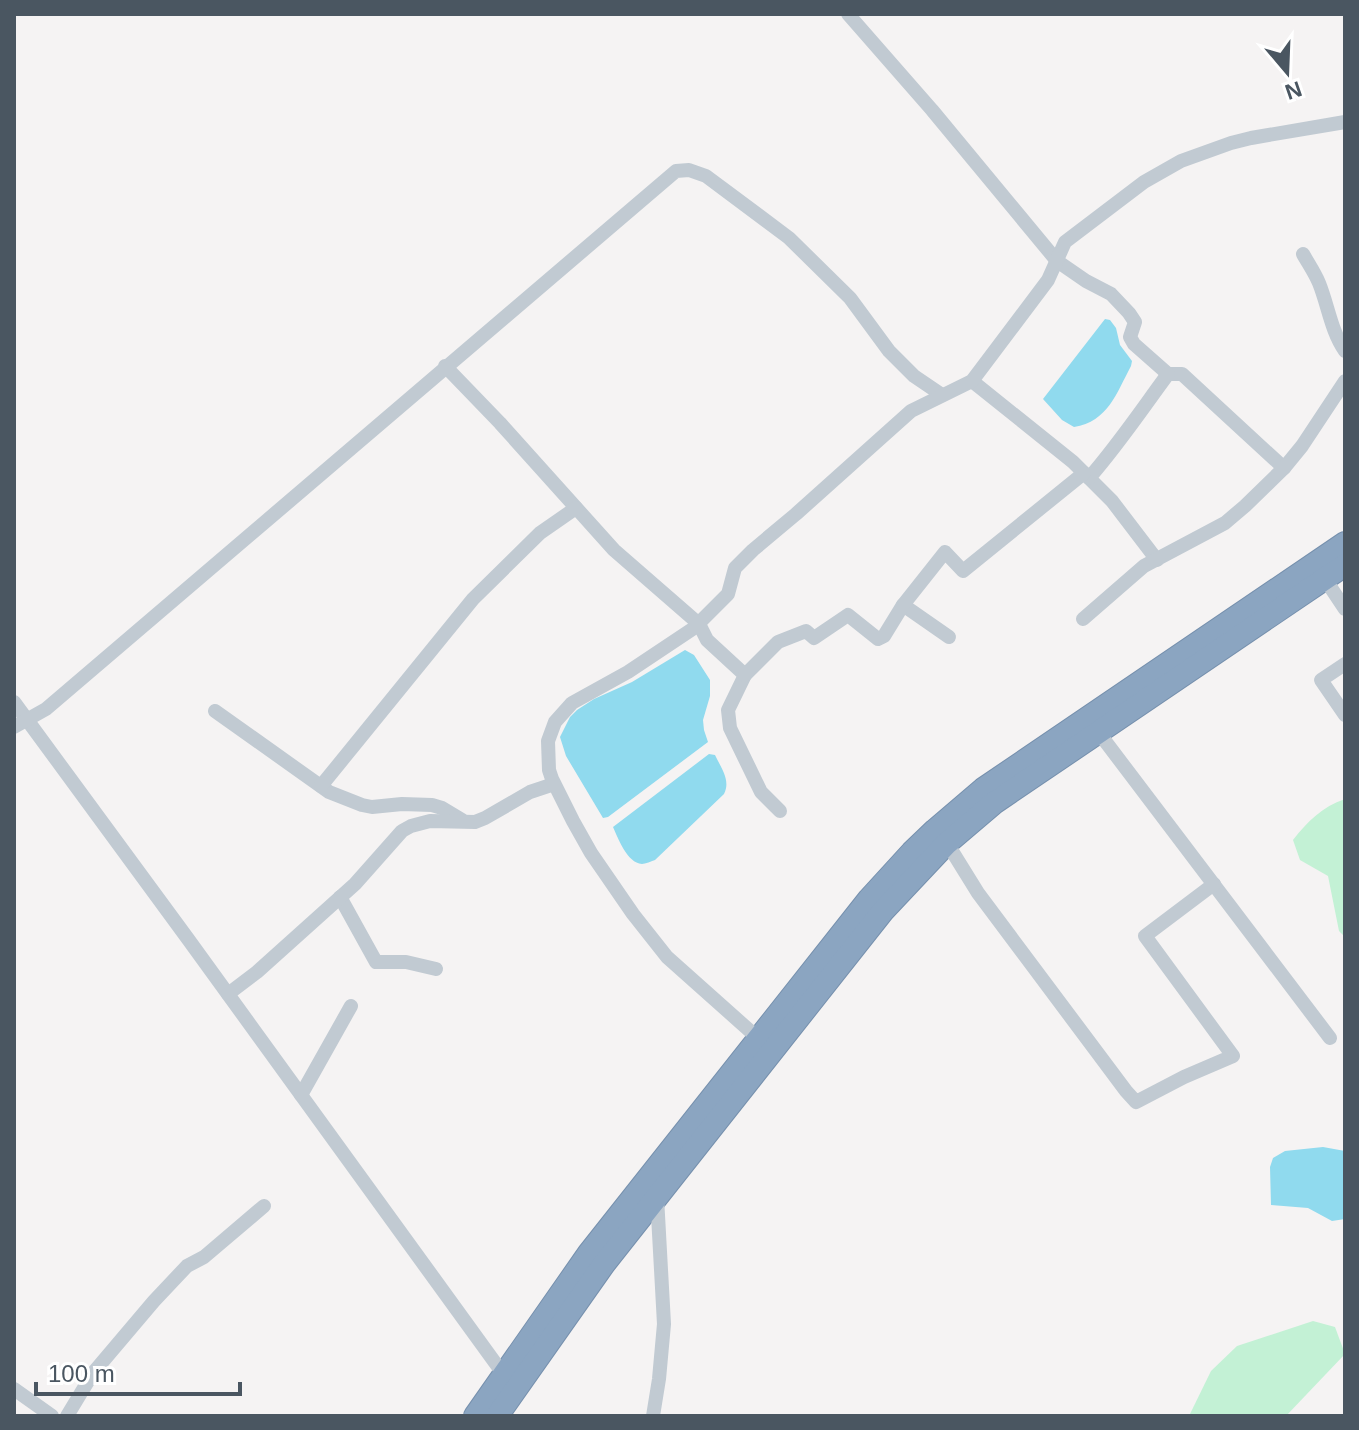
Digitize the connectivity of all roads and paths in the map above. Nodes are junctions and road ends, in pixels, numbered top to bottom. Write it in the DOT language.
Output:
graph roads {
  1 [pos="848,14"];
  2 [pos="1345,122"];
  3 [pos="1303,254"];
  4 [pos="1057,261"];
  5 [pos="1345,351"];
  6 [pos="445,366"];
  7 [pos="1168,374"];
  8 [pos="972,381"];
  9 [pos="1345,381"];
  10 [pos="942,395"];
  11 [pos="1284,468"];
  12 [pos="1086,476"];
  13 [pos="576,508"];
  14 [pos="1345,543"];
  15 [pos="1157,560"];
  16 [pos="1345,565"];
  17 [pos="1325,579"];
  18 [pos="903,605"];
  19 [pos="1345,609"];
  20 [pos="1083,619"];
  21 [pos="699,624"];
  22 [pos="949,637"];
  23 [pos="1345,664"];
  24 [pos="745,675"];
  25 [pos="14,702"];
  26 [pos="215,711"];
  27 [pos="1345,715"];
  28 [pos="20,723"];
  29 [pos="1099,733"];
  30 [pos="554,784"];
  31 [pos="321,786"];
  32 [pos="780,811"];
  33 [pos="466,823"];
  34 [pos="947,843"];
  35 [pos="1214,884"];
  36 [pos="340,897"];
  37 [pos="436,969"];
  38 [pos="228,994"];
  39 [pos="351,1006"];
  40 [pos="1330,1038"];
  41 [pos="759,1039"];
  42 [pos="301,1095"];
  43 [pos="657,1197"];
  44 [pos="264,1206"];
  45 [pos="504,1375"];
  46 [pos="14,1389"];
  47 [pos="52,1416"];
  48 [pos="67,1416"];
  49 [pos="475,1416"];
  50 [pos="497,1416"];
  51 [pos="653,1416"];
  1 -- 4 [label="street"];
  2 -- 4 [label="street"];
  3 -- 5 [label="street"];
  4 -- 7 [label="street"];
  4 -- 8 [label="street"];
  6 -- 10 [label="street"];
  6 -- 13 [label="street"];
  6 -- 28 [label="street"];
  7 -- 11 [label="street"];
  7 -- 12 [label="street"];
  8 -- 10 [label="street"];
  8 -- 12 [label="street"];
  9 -- 11 [label="street"];
  10 -- 21 [label="street"];
  11 -- 15 [label="street"];
  12 -- 15 [label="street"];
  12 -- 18 [label="street"];
  13 -- 21 [label="street"];
  13 -- 31 [label="street"];
  14 -- 41 [label="highway"];
  15 -- 20 [label="street"];
  16 -- 17 [label="highway"];
  17 -- 19 [label="street"];
  17 -- 29 [label="highway"];
  18 -- 22 [label="street"];
  18 -- 24 [label="street"];
  21 -- 24 [label="street"];
  21 -- 30 [label="street"];
  23 -- 27 [label="street"];
  24 -- 32 [label="street"];
  25 -- 28 [label="street"];
  26 -- 31 [label="street"];
  28 -- 38 [label="street"];
  29 -- 34 [label="highway"];
  29 -- 35 [label="street"];
  30 -- 33 [label="street"];
  30 -- 41 [label="street"];
  31 -- 33 [label="street"];
  33 -- 36 [label="street"];
  34 -- 35 [label="street"];
  34 -- 43 [label="highway"];
  35 -- 40 [label="street"];
  36 -- 37 [label="street"];
  36 -- 38 [label="street"];
  38 -- 42 [label="street"];
  39 -- 42 [label="street"];
  41 -- 45 [label="highway"];
  42 -- 45 [label="street"];
  43 -- 50 [label="highway"];
  43 -- 51 [label="street"];
  44 -- 48 [label="street"];
  45 -- 49 [label="highway"];
  46 -- 47 [label="street"];
}
